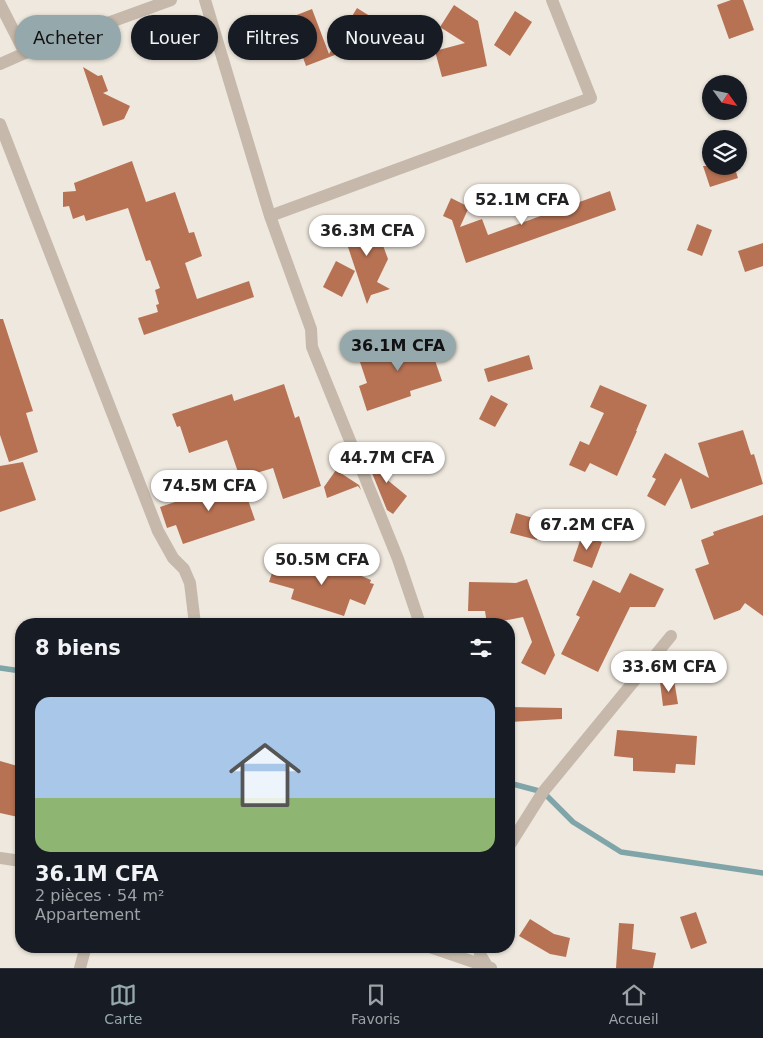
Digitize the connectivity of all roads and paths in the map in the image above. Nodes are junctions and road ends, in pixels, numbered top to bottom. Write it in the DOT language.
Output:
graph roads {
  1 [pos="171,0"];
  2 [pos="205,0"];
  3 [pos="552,0"];
  4 [pos="0,4"];
  5 [pos="121,18"];
  6 [pos="15,33"];
  7 [pos="15,57"];
  8 [pos="0,64"];
  9 [pos="0,124"];
  10 [pos="270,216"];
  11 [pos="194,618"];
  12 [pos="418,618"];
  13 [pos="671,636"];
  14 [pos="515,836"];
  15 [pos="0,858"];
  16 [pos="15,861"];
  17 [pos="84,953"];
  18 [pos="448,953"];
  19 [pos="480,953"];
  20 [pos="489,967"];
  21 [pos="80,968"];
  1 -- 5 [label="street"];
  2 -- 10 [label="street"];
  3 -- 10 [label="street"];
  4 -- 6 [label="street"];
  7 -- 8 [label="street"];
  9 -- 11 [label="street"];
  10 -- 12 [label="street"];
  13 -- 14 [label="street"];
  15 -- 16 [label="street"];
  17 -- 21 [label="street"];
  18 -- 20 [label="street"];
  19 -- 20 [label="street"];
}
